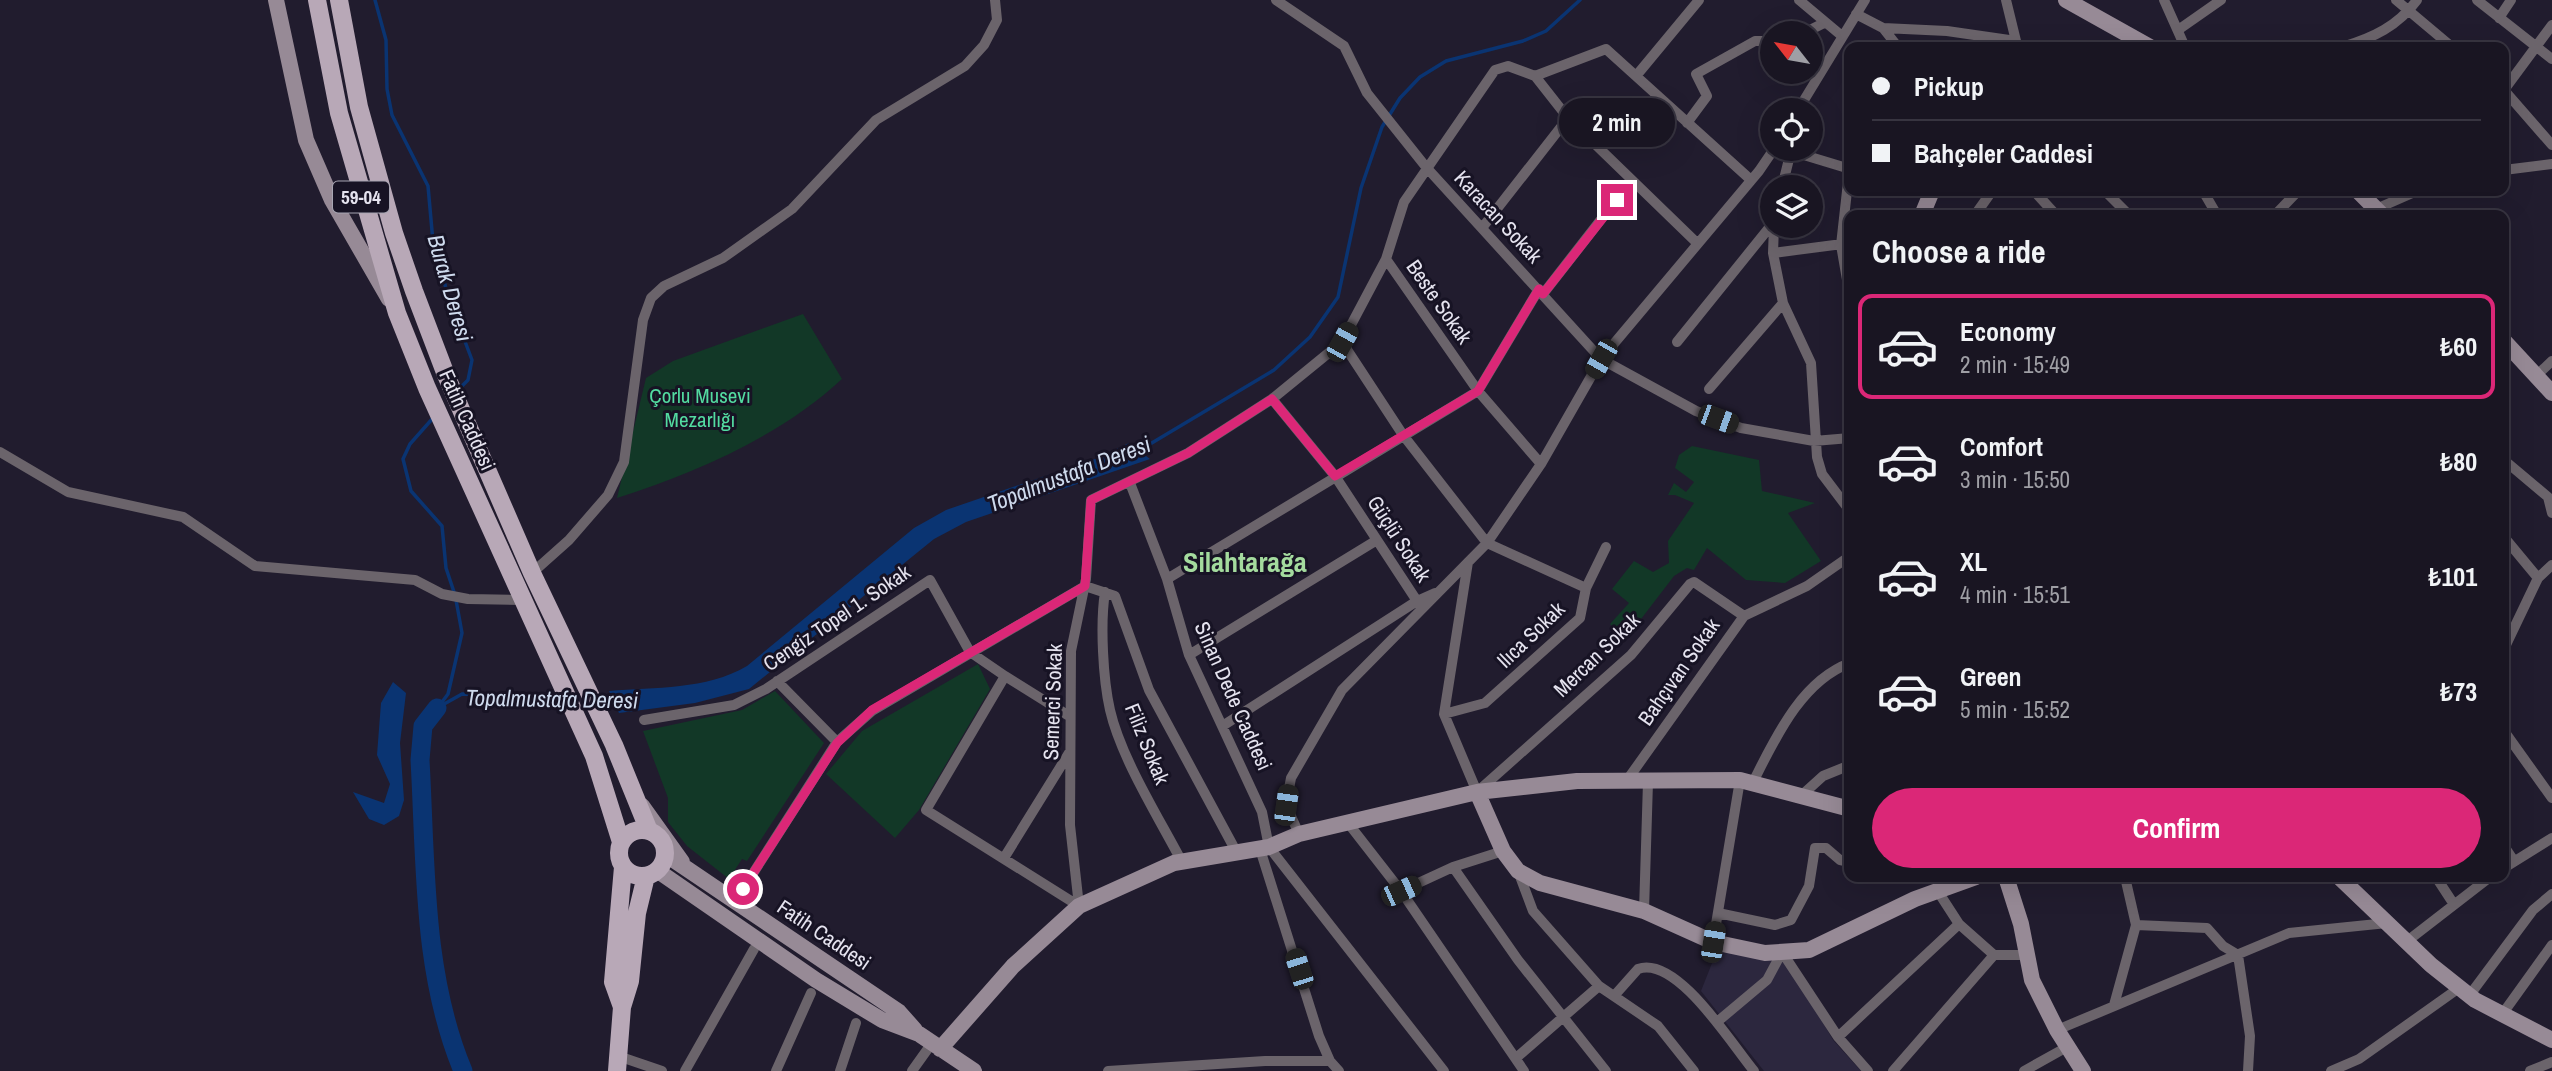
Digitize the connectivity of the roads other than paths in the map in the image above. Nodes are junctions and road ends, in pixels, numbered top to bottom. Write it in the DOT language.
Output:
graph roads {
  1 [pos="276,0"];
  2 [pos="317,0"];
  3 [pos="339,0"];
  4 [pos="995,0"];
  5 [pos="1276,0"];
  6 [pos="1699,0"];
  7 [pos="1799,0"];
  8 [pos="1865,0"];
  9 [pos="2006,0"];
  10 [pos="2066,0"];
  11 [pos="2164,0"];
  12 [pos="2221,0"];
  13 [pos="2396,0"];
  14 [pos="2417,0"];
  15 [pos="2477,0"];
  16 [pos="2511,0"];
  17 [pos="2409,12"];
  18 [pos="1856,14"];
  19 [pos="2499,18"];
  20 [pos="1822,21"];
  21 [pos="1824,23"];
  22 [pos="2552,25"];
  23 [pos="1883,28"];
  24 [pos="2178,30"];
  25 [pos="1842,36"];
  26 [pos="1760,41"];
  27 [pos="1894,42"];
  28 [pos="2006,42"];
  29 [pos="2016,42"];
  30 [pos="2141,42"];
  31 [pos="2183,42"];
  32 [pos="2357,42"];
  33 [pos="2446,42"];
  34 [pos="2535,48"];
  35 [pos="2552,59"];
  36 [pos="1535,76"];
  37 [pos="1636,76"];
  38 [pos="2509,83"];
  39 [pos="2509,96"];
  40 [pos="1805,98"];
  41 [pos="1568,118"];
  42 [pos="1687,123"];
  43 [pos="2552,145"];
  44 [pos="1823,160"];
  45 [pos="1765,161"];
  46 [pos="2552,164"];
  47 [pos="1844,166"];
  48 [pos="1426,167"];
  49 [pos="2509,169"];
  50 [pos="1751,180"];
  51 [pos="1631,181"];
  52 [pos="2039,196"];
  53 [pos="2110,196"];
  54 [pos="2293,196"];
  55 [pos="2363,196"];
  56 [pos="2408,196"];
  57 [pos="2051,210"];
  58 [pos="2124,210"];
  59 [pos="2280,210"];
  60 [pos="2377,210"];
  61 [pos="2383,210"];
  62 [pos="1482,228"];
  63 [pos="1762,238"];
  64 [pos="1774,238"];
  65 [pos="1697,243"];
  66 [pos="1844,244"];
  67 [pos="1773,253"];
  68 [pos="1386,259"];
  69 [pos="1541,292"];
  70 [pos="1783,303"];
  71 [pos="397,313"];
  72 [pos="1342,342"];
  73 [pos="1677,342"];
  74 [pos="2509,346"];
  75 [pos="1601,359"];
  76 [pos="2552,361"];
  77 [pos="2536,376"];
  78 [pos="1709,389"];
  79 [pos="1478,391"];
  80 [pos="2552,393"];
  81 [pos="1272,399"];
  82 [pos="1403,435"];
  83 [pos="1844,438"];
  84 [pos="1814,441"];
  85 [pos="0,452"];
  86 [pos="1541,464"];
  87 [pos="2509,464"];
  88 [pos="1335,476"];
  89 [pos="1130,483"];
  90 [pos="1844,503"];
  91 [pos="2552,513"];
  92 [pos="1377,540"];
  93 [pos="1487,543"];
  94 [pos="2509,543"];
  95 [pos="1606,547"];
  96 [pos="1844,560"];
  97 [pos="1468,562"];
  98 [pos="2552,565"];
  99 [pos="532,573"];
  100 [pos="2538,578"];
  101 [pos="1167,579"];
  102 [pos="1085,586"];
  103 [pos="1586,588"];
  104 [pos="1442,590"];
  105 [pos="1105,592"];
  106 [pos="523,600"];
  107 [pos="1417,601"];
  108 [pos="1744,616"];
  109 [pos="2509,632"];
  110 [pos="970,652"];
  111 [pos="1189,655"];
  112 [pos="1844,666"];
  113 [pos="1005,676"];
  114 [pos="777,681"];
  115 [pos="1444,714"];
  116 [pos="1069,716"];
  117 [pos="644,720"];
  118 [pos="1224,725"];
  119 [pos="2509,738"];
  120 [pos="837,743"];
  121 [pos="1070,752"];
  122 [pos="1844,767"];
  123 [pos="1747,781"];
  124 [pos="1648,782"];
  125 [pos="1625,783"];
  126 [pos="1477,792"];
  127 [pos="1802,794"];
  128 [pos="2552,798"];
  129 [pos="640,804"];
  130 [pos="1844,807"];
  131 [pos="1348,823"];
  132 [pos="649,831"];
  133 [pos="1299,834"];
  134 [pos="2552,838"];
  135 [pos="621,842"];
  136 [pos="1264,848"];
  137 [pos="1503,851"];
  138 [pos="1237,853"];
  139 [pos="1004,858"];
  140 [pos="1844,861"];
  141 [pos="1182,862"];
  142 [pos="2509,864"];
  143 [pos="623,867"];
  144 [pos="656,867"];
  145 [pos="1453,867"];
  146 [pos="688,870"];
  147 [pos="1518,871"];
  148 [pos="1961,882"];
  149 [pos="2007,882"];
  150 [pos="2126,882"];
  151 [pos="2344,882"];
  152 [pos="2439,882"];
  153 [pos="2478,882"];
  154 [pos="743,889"];
  155 [pos="1937,890"];
  156 [pos="1401,891"];
  157 [pos="2552,894"];
  158 [pos="2453,903"];
  159 [pos="1079,906"];
  160 [pos="1644,911"];
  161 [pos="1718,913"];
  162 [pos="2387,923"];
  163 [pos="1959,924"];
  164 [pos="2136,925"];
  165 [pos="1713,942"];
  166 [pos="2406,942"];
  167 [pos="2552,944"];
  168 [pos="754,949"];
  169 [pos="1782,952"];
  170 [pos="1994,955"];
  171 [pos="2027,955"];
  172 [pos="2238,955"];
  173 [pos="1600,986"];
  174 [pos="2464,992"];
  175 [pos="811,993"];
  176 [pos="1614,996"];
  177 [pos="2114,1005"];
  178 [pos="622,1007"];
  179 [pos="2501,1016"];
  180 [pos="1562,1017"];
  181 [pos="1717,1022"];
  182 [pos="856,1023"];
  183 [pos="2057,1030"];
  184 [pos="1838,1037"];
  185 [pos="2552,1040"];
  186 [pos="930,1042"];
  187 [pos="2067,1047"];
  188 [pos="1516,1058"];
  189 [pos="1330,1061"];
  190 [pos="2552,1062"];
  191 [pos="617,1064"];
  192 [pos="970,1070"];
  193 [pos="662,1071"];
  194 [pos="685,1071"];
  195 [pos="776,1071"];
  196 [pos="840,1071"];
  197 [pos="912,1071"];
  198 [pos="1108,1071"];
  199 [pos="1339,1071"];
  200 [pos="1444,1071"];
  201 [pos="1524,1071"];
  202 [pos="1606,1071"];
  203 [pos="1694,1071"];
  204 [pos="1754,1071"];
  205 [pos="1868,1071"];
  206 [pos="1893,1071"];
  207 [pos="2024,1071"];
  208 [pos="2083,1071"];
  209 [pos="2248,1071"];
  210 [pos="2331,1071"];
  211 [pos="2530,1071"];
  1 -- 71 [label="main road"];
  2 -- 71 [label="main road, Fatih Caddesi / 59-04"];
  3 -- 99 [label="main road, Fatih Caddesi / 59-04"];
  4 -- 99 [label="street"];
  5 -- 48 [label="street, Karacan Sokak"];
  6 -- 37 [label="street"];
  7 -- 20 [label="street"];
  8 -- 18 [label="street"];
  9 -- 29 [label="street"];
  10 -- 30 [label="main road"];
  11 -- 24 [label="street"];
  12 -- 24 [label="street"];
  13 -- 17 [label="street"];
  14 -- 17 [label="street"];
  15 -- 19 [label="street"];
  16 -- 19 [label="street"];
  17 -- 32 [label="street"];
  17 -- 33 [label="street"];
  18 -- 23 [label="street"];
  18 -- 25 [label="street"];
  19 -- 34 [label="street"];
  21 -- 25 [label="street"];
  22 -- 34 [label="street"];
  23 -- 27 [label="street"];
  23 -- 28 [label="street"];
  24 -- 31 [label="street"];
  25 -- 40 [label="street"];
  26 -- 42 [label="street"];
  34 -- 35 [label="street"];
  34 -- 38 [label="street"];
  36 -- 37 [label="street"];
  36 -- 41 [label="street"];
  36 -- 48 [label="street"];
  37 -- 42 [label="street"];
  39 -- 43 [label="street"];
  41 -- 51 [label="street"];
  41 -- 62 [label="street"];
  42 -- 50 [label="street"];
  44 -- 47 [label="street"];
  45 -- 50 [label="street"];
  46 -- 49 [label="street"];
  48 -- 62 [label="street, Karacan Sokak"];
  48 -- 68 [label="street"];
  50 -- 65 [label="street"];
  51 -- 65 [label="street"];
  51 -- 69 [label="street"];
  52 -- 57 [label="street"];
  53 -- 58 [label="street"];
  54 -- 59 [label="street"];
  55 -- 60 [label="main road"];
  56 -- 61 [label="street"];
  62 -- 69 [label="street, Karacan Sokak"];
  63 -- 73 [label="street"];
  64 -- 67 [label="street"];
  65 -- 75 [label="street"];
  66 -- 67 [label="street"];
  67 -- 70 [label="street"];
  68 -- 72 [label="street"];
  68 -- 79 [label="street, Beste Sokak"];
  69 -- 75 [label="street, Karacan Sokak"];
  69 -- 79 [label="street"];
  70 -- 78 [label="street"];
  70 -- 84 [label="street"];
  71 -- 106 [label="main road, Fatih Caddesi / 59-04"];
  72 -- 81 [label="street"];
  72 -- 82 [label="street"];
  74 -- 77 [label="main road"];
  75 -- 84 [label="street, Karacan Sokak"];
  75 -- 86 [label="street"];
  76 -- 77 [label="street"];
  77 -- 80 [label="main road"];
  79 -- 82 [label="street"];
  79 -- 86 [label="street, Beste Sokak"];
  81 -- 88 [label="street, Güçlü Sokak"];
  81 -- 89 [label="street"];
  82 -- 88 [label="street"];
  82 -- 93 [label="street"];
  83 -- 84 [label="street, Karacan Sokak"];
  84 -- 90 [label="street"];
  85 -- 106 [label="street"];
  86 -- 93 [label="street"];
  87 -- 91 [label="street"];
  88 -- 92 [label="street, Güçlü Sokak"];
  88 -- 101 [label="street"];
  89 -- 101 [label="street, Sinan Dede Caddesi"];
  89 -- 102 [label="street, Semerci Sokak"];
  92 -- 107 [label="street, Güçlü Sokak"];
  92 -- 111 [label="street"];
  93 -- 97 [label="street"];
  93 -- 103 [label="street"];
  94 -- 100 [label="street"];
  95 -- 103 [label="street, Ilıca Sokak"];
  96 -- 108 [label="street, Bahçıvan Sokak"];
  97 -- 104 [label="street"];
  97 -- 115 [label="street"];
  98 -- 100 [label="street"];
  99 -- 129 [label="main road, Fatih Caddesi / 59-04"];
  100 -- 109 [label="street"];
  101 -- 111 [label="street, Sinan Dede Caddesi"];
  102 -- 105 [label="street"];
  102 -- 110 [label="street"];
  102 -- 116 [label="street, Semerci Sokak"];
  103 -- 115 [label="street, Ilıca Sokak"];
  104 -- 107 [label="street"];
  104 -- 133 [label="street"];
  105 -- 138 [label="street"];
  105 -- 141 [label="street, Filiz Sokak"];
  106 -- 135 [label="main road, Fatih Caddesi / 59-04"];
  107 -- 118 [label="street"];
  108 -- 125 [label="street, Bahçıvan Sokak"];
  108 -- 126 [label="street, Mercan Sokak"];
  110 -- 113 [label="street, Cengiz Topel 1. Sokak"];
  110 -- 114 [label="street, Cengiz Topel 1. Sokak"];
  110 -- 120 [label="street"];
  111 -- 118 [label="street, Sinan Dede Caddesi"];
  112 -- 123 [label="street"];
  113 -- 116 [label="street, Cengiz Topel 1. Sokak"];
  113 -- 139 [label="street"];
  114 -- 117 [label="street, Cengiz Topel 1. Sokak"];
  114 -- 120 [label="street"];
  115 -- 126 [label="street"];
  116 -- 121 [label="street, Semerci Sokak"];
  118 -- 136 [label="street, Sinan Dede Caddesi"];
  119 -- 128 [label="street"];
  120 -- 154 [label="street"];
  121 -- 139 [label="street"];
  121 -- 159 [label="street, Semerci Sokak"];
  122 -- 127 [label="street"];
  123 -- 124 [label="main road"];
  123 -- 127 [label="main road"];
  123 -- 161 [label="street"];
  124 -- 125 [label="main road"];
  124 -- 160 [label="street"];
  125 -- 126 [label="main road"];
  126 -- 131 [label="main road"];
  126 -- 137 [label="main road"];
  127 -- 130 [label="main road"];
  129 -- 132 [label="main road, Fatih Caddesi"];
  129 -- 146 [label="main road"];
  131 -- 133 [label="main road"];
  131 -- 156 [label="street"];
  132 -- 135 [label="main road"];
  132 -- 144 [label="main road"];
  133 -- 136 [label="main road"];
  134 -- 142 [label="street"];
  135 -- 143 [label="main road"];
  136 -- 138 [label="main road"];
  136 -- 189 [label="street, Sinan Dede Caddesi"];
  136 -- 200 [label="street"];
  137 -- 145 [label="street"];
  137 -- 147 [label="main road"];
  138 -- 141 [label="main road"];
  139 -- 159 [label="street"];
  140 -- 161 [label="street"];
  141 -- 159 [label="main road"];
  143 -- 144 [label="main road"];
  143 -- 178 [label="main road"];
  144 -- 146 [label="main road, Fatih Caddesi"];
  144 -- 178 [label="main road"];
  144 -- 186 [label="main road, Fatih Caddesi"];
  145 -- 156 [label="street"];
  145 -- 180 [label="street"];
  146 -- 186 [label="main road, Fatih Caddesi"];
  147 -- 160 [label="main road"];
  147 -- 173 [label="street"];
  148 -- 155 [label="main road"];
  149 -- 171 [label="main road"];
  150 -- 164 [label="street"];
  151 -- 162 [label="main road"];
  152 -- 158 [label="street"];
  153 -- 158 [label="street"];
  155 -- 163 [label="street"];
  155 -- 169 [label="main road"];
  156 -- 188 [label="street"];
  157 -- 174 [label="street"];
  158 -- 166 [label="street"];
  159 -- 186 [label="main road"];
  160 -- 165 [label="main road"];
  161 -- 165 [label="street"];
  162 -- 166 [label="main road"];
  162 -- 172 [label="street"];
  163 -- 170 [label="street"];
  163 -- 184 [label="street"];
  164 -- 172 [label="street"];
  164 -- 177 [label="street"];
  165 -- 169 [label="main road"];
  166 -- 174 [label="main road"];
  167 -- 179 [label="street"];
  168 -- 194 [label="street"];
  169 -- 181 [label="street"];
  169 -- 184 [label="street"];
  170 -- 171 [label="street"];
  170 -- 206 [label="street"];
  171 -- 183 [label="main road"];
  172 -- 177 [label="street"];
  172 -- 209 [label="street"];
  173 -- 176 [label="street"];
  173 -- 180 [label="street"];
  174 -- 179 [label="main road"];
  174 -- 210 [label="street"];
  175 -- 195 [label="street"];
  176 -- 181 [label="street"];
  176 -- 203 [label="street"];
  177 -- 183 [label="street"];
  178 -- 191 [label="main road"];
  179 -- 185 [label="main road"];
  180 -- 188 [label="street"];
  180 -- 202 [label="street"];
  181 -- 204 [label="street"];
  182 -- 196 [label="street"];
  183 -- 187 [label="main road"];
  184 -- 205 [label="street"];
  186 -- 192 [label="main road, Fatih Caddesi"];
  186 -- 197 [label="street"];
  187 -- 207 [label="street"];
  187 -- 208 [label="main road"];
  188 -- 201 [label="street"];
  189 -- 198 [label="street"];
  189 -- 199 [label="street, Sinan Dede Caddesi"];
  190 -- 211 [label="street"];
  191 -- 193 [label="street"];
}
